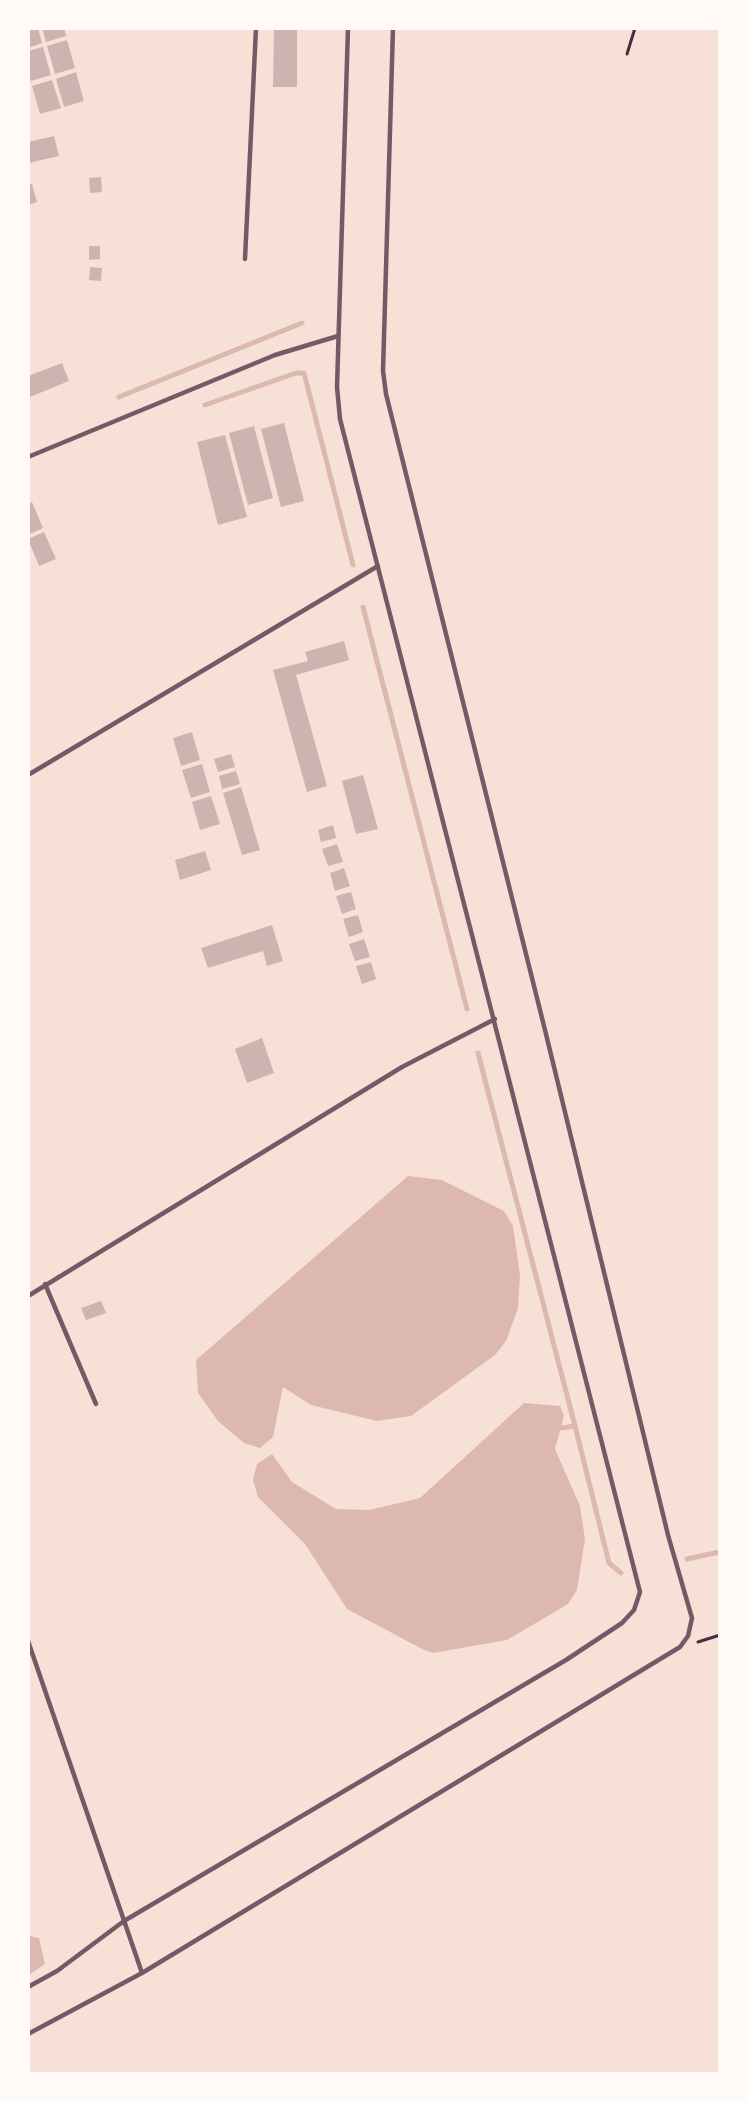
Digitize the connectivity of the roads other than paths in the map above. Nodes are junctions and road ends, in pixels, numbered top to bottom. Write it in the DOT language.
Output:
graph roads {
  1 [pos="256,28"];
  2 [pos="348,28"];
  3 [pos="393,28"];
  4 [pos="245,259"];
  5 [pos="338,336"];
  6 [pos="28,457"];
  7 [pos="378,566"];
  8 [pos="28,775"];
  9 [pos="495,1019"];
  10 [pos="45,1284"];
  11 [pos="28,1296"];
  12 [pos="96,1404"];
  13 [pos="28,1641"];
  14 [pos="124,1921"];
  15 [pos="142,1973"];
  16 [pos="28,1987"];
  17 [pos="28,2034"];
  1 -- 4 [label="lane"];
  2 -- 5 [label="lane"];
  3 -- 15 [label="lane"];
  5 -- 6 [label="lane"];
  5 -- 7 [label="lane"];
  7 -- 8 [label="lane"];
  7 -- 9 [label="lane"];
  9 -- 10 [label="lane"];
  9 -- 14 [label="lane"];
  10 -- 11 [label="lane"];
  10 -- 12 [label="lane"];
  13 -- 14 [label="lane"];
  14 -- 15 [label="lane"];
  14 -- 16 [label="lane"];
  15 -- 17 [label="lane"];
}
